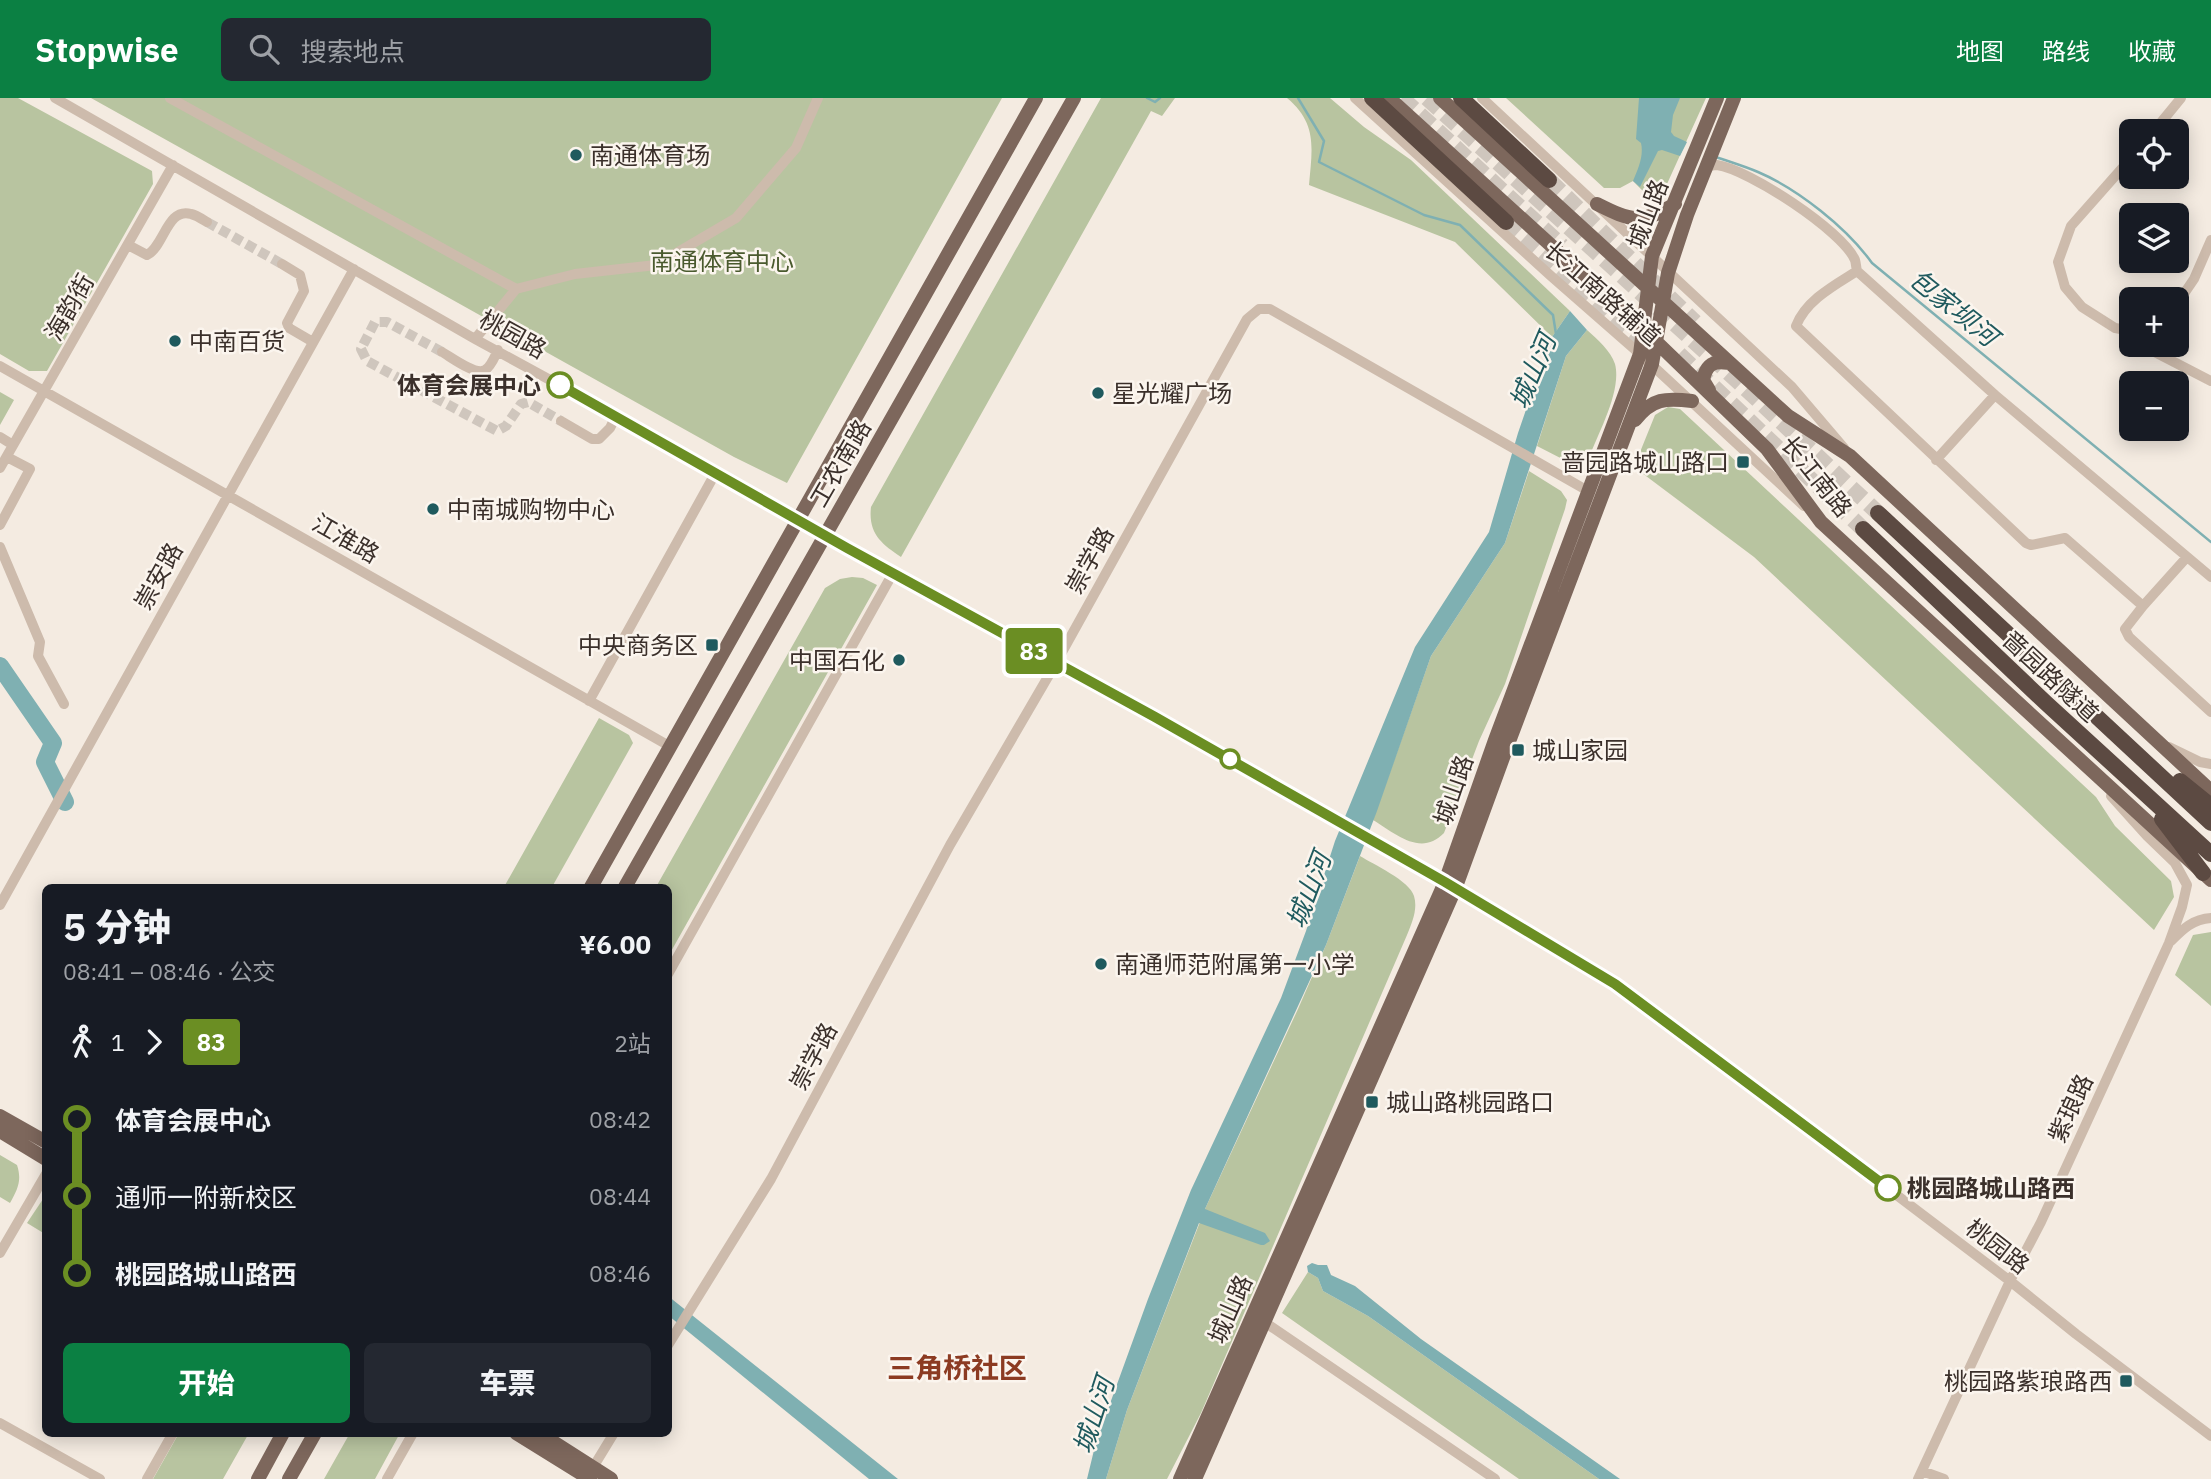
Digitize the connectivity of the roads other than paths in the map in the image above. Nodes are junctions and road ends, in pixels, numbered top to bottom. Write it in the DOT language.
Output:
graph roads {
  1 [pos="55,98"];
  2 [pos="170,98"];
  3 [pos="818,98"];
  4 [pos="1036,98"];
  5 [pos="1074,98"];
  6 [pos="1355,98"];
  7 [pos="1372,98"];
  8 [pos="1389,98"];
  9 [pos="1440,98"];
  10 [pos="1461,98"];
  11 [pos="1482,98"];
  12 [pos="1717,98"];
  13 [pos="1734,98"];
  14 [pos="2181,98"];
  15 [pos="2164,119"];
  16 [pos="1708,162"];
  17 [pos="173,165"];
  18 [pos="2119,172"];
  19 [pos="1549,180"];
  20 [pos="1597,204"];
  21 [pos="1675,204"];
  22 [pos="207,222"];
  23 [pos="1506,222"];
  24 [pos="2211,240"];
  25 [pos="128,245"];
  26 [pos="1652,256"];
  27 [pos="282,264"];
  28 [pos="354,269"];
  29 [pos="1857,271"];
  30 [pos="1668,272"];
  31 [pos="2189,287"];
  32 [pos="516,289"];
  33 [pos="1650,291"];
  34 [pos="1663,304"];
  35 [pos="2119,329"];
  36 [pos="1644,330"];
  37 [pos="475,338"];
  38 [pos="313,342"];
  39 [pos="1656,342"];
  40 [pos="498,350"];
  41 [pos="442,352"];
  42 [pos="1640,354"];
  43 [pos="2164,357"];
  44 [pos="1728,363"];
  45 [pos="1652,365"];
  46 [pos="0,366"];
  47 [pos="2211,381"];
  48 [pos="45,392"];
  49 [pos="1995,395"];
  50 [pos="1714,398"];
  51 [pos="1692,401"];
  52 [pos="616,416"];
  53 [pos="561,421"];
  54 [pos="1628,430"];
  55 [pos="0,437"];
  56 [pos="13,445"];
  57 [pos="1850,456"];
  58 [pos="7,457"];
  59 [pos="1936,460"];
  60 [pos="0,468"];
  61 [pos="716,472"];
  62 [pos="1588,492"];
  63 [pos="227,495"];
  64 [pos="1878,513"];
  65 [pos="797,520"];
  66 [pos="1821,522"];
  67 [pos="0,525"];
  68 [pos="1863,529"];
  69 [pos="825,535"];
  70 [pos="0,547"];
  71 [pos="2187,557"];
  72 [pos="892,573"];
  73 [pos="2211,577"];
  74 [pos="1954,584"];
  75 [pos="2143,606"];
  76 [pos="1056,663"];
  77 [pos="589,702"];
  78 [pos="2046,703"];
  79 [pos="64,704"];
  80 [pos="2211,712"];
  81 [pos="2158,742"];
  82 [pos="671,747"];
  83 [pos="2211,764"];
  84 [pos="2091,771"];
  85 [pos="2211,791"];
  86 [pos="2211,806"];
  87 [pos="2211,823"];
  88 [pos="2211,854"];
  89 [pos="2207,877"];
  90 [pos="593,884"];
  91 [pos="627,884"];
  92 [pos="1450,885"];
  93 [pos="0,905"];
  94 [pos="2211,918"];
  95 [pos="2169,943"];
  96 [pos="672,967"];
  97 [pos="0,1116"];
  98 [pos="0,1131"];
  99 [pos="42,1140"];
  100 [pos="42,1156"];
  101 [pos="42,1181"];
  102 [pos="0,1253"];
  103 [pos="2010,1281"];
  104 [pos="1259,1318"];
  105 [pos="672,1338"];
  106 [pos="0,1423"];
  107 [pos="2211,1436"];
  108 [pos="171,1437"];
  109 [pos="281,1437"];
  110 [pos="313,1437"];
  111 [pos="410,1437"];
  112 [pos="523,1437"];
  113 [pos="544,1437"];
  114 [pos="612,1437"];
  115 [pos="1920,1475"];
  116 [pos="589,1476"];
  117 [pos="100,1479"];
  118 [pos="147,1479"];
  119 [pos="258,1479"];
  120 [pos="289,1479"];
  121 [pos="387,1479"];
  122 [pos="611,1479"];
  123 [pos="1180,1479"];
  124 [pos="1195,1479"];
  125 [pos="1495,1479"];
  126 [pos="1944,1479"];
  1 -- 17 [label="street, 桃园路"];
  2 -- 32 [label="street"];
  3 -- 32 [label="street"];
  4 -- 65 [label="main road, 工农南路"];
  5 -- 69 [label="main road, 工农南路"];
  6 -- 42 [label="street, 长江南路辅道"];
  7 -- 23 [label="highway"];
  8 -- 36 [label="main road, 长江南路"];
  9 -- 33 [label="main road, 长江南路"];
  10 -- 19 [label="highway"];
  11 -- 20 [label="street"];
  12 -- 21 [label="main road, 城山路"];
  13 -- 16 [label="main road, 城山路"];
  14 -- 15 [label="street"];
  16 -- 29 [label="street"];
  16 -- 30 [label="main road, 城山路"];
  17 -- 25 [label="street, 海韵街"];
  17 -- 28 [label="street, 桃园路"];
  18 -- 35 [label="street"];
  20 -- 21 [label="main road"];
  20 -- 26 [label="street"];
  21 -- 26 [label="main road, 城山路"];
  22 -- 25 [label="street"];
  24 -- 31 [label="street"];
  25 -- 48 [label="street, 海韵街"];
  26 -- 30 [label="street"];
  26 -- 33 [label="main road, 城山路"];
  27 -- 38 [label="street"];
  28 -- 37 [label="street, 桃园路"];
  28 -- 38 [label="street, 崇安路"];
  29 -- 49 [label="street"];
  29 -- 59 [label="street"];
  30 -- 34 [label="main road, 城山路"];
  30 -- 57 [label="street"];
  32 -- 37 [label="street"];
  33 -- 34 [label="main road, 长江南路"];
  33 -- 36 [label="main road, 城山路"];
  34 -- 39 [label="main road, 城山路"];
  34 -- 44 [label="main road, 长江南路"];
  36 -- 39 [label="main road, 长江南路"];
  36 -- 42 [label="main road, 城山路"];
  37 -- 40 [label="street, 桃园路"];
  38 -- 63 [label="street, 崇安路"];
  39 -- 45 [label="main road, 城山路"];
  39 -- 50 [label="main road, 长江南路"];
  40 -- 41 [label="street"];
  40 -- 52 [label="street, 桃园路"];
  42 -- 45 [label="street, 长江南路辅道"];
  42 -- 62 [label="main road, 城山路"];
  43 -- 47 [label="street"];
  44 -- 50 [label="main road"];
  44 -- 57 [label="main road, 长江南路"];
  45 -- 51 [label="street, 长江南路辅道"];
  45 -- 54 [label="main road, 城山路"];
  46 -- 48 [label="street, 江淮路"];
  48 -- 56 [label="street, 海韵街"];
  48 -- 63 [label="street, 江淮路"];
  49 -- 59 [label="street"];
  49 -- 71 [label="street"];
  50 -- 66 [label="main road, 长江南路"];
  51 -- 54 [label="main road"];
  51 -- 66 [label="street, 长江南路辅道"];
  52 -- 53 [label="street"];
  52 -- 61 [label="street, 桃园路"];
  54 -- 92 [label="main road, 城山路"];
  55 -- 56 [label="street"];
  56 -- 58 [label="street, 海韵街"];
  57 -- 81 [label="main road, 长江南路"];
  58 -- 60 [label="street, 海韵街"];
  58 -- 67 [label="street"];
  59 -- 75 [label="street"];
  61 -- 65 [label="street, 桃园路"];
  61 -- 77 [label="street"];
  62 -- 76 [label="street, 崇学路"];
  62 -- 92 [label="main road, 城山路"];
  63 -- 77 [label="street, 江淮路"];
  63 -- 93 [label="street, 崇安路"];
  64 -- 74 [label="highway, 啬园路隧道"];
  65 -- 69 [label="street, 桃园路"];
  65 -- 82 [label="main road, 工农南路"];
  66 -- 84 [label="main road, 长江南路"];
  68 -- 78 [label="highway, 啬园路隧道"];
  69 -- 72 [label="street, 桃园路"];
  69 -- 91 [label="main road, 工农南路"];
  70 -- 79 [label="street"];
  71 -- 73 [label="street"];
  71 -- 75 [label="street"];
  72 -- 76 [label="street, 桃园路"];
  72 -- 96 [label="street"];
  74 -- 86 [label="highway"];
  74 -- 87 [label="highway, 啬园路隧道"];
  75 -- 80 [label="street"];
  76 -- 92 [label="street, 桃园路"];
  76 -- 105 [label="street, 崇学路"];
  77 -- 82 [label="street, 江淮路"];
  78 -- 88 [label="highway, 啬园路隧道"];
  78 -- 89 [label="highway"];
  81 -- 83 [label="street"];
  81 -- 85 [label="main road, 长江南路"];
  82 -- 90 [label="main road, 工农南路"];
  84 -- 89 [label="main road, 长江南路"];
  84 -- 95 [label="street, 紫琅路"];
  92 -- 103 [label="street, 桃园路"];
  92 -- 104 [label="main road, 城山路"];
  94 -- 95 [label="street"];
  95 -- 103 [label="street, 紫琅路"];
  97 -- 99 [label="main road"];
  98 -- 100 [label="main road"];
  101 -- 102 [label="street"];
  103 -- 107 [label="street, 桃园路"];
  103 -- 115 [label="street, 紫琅路"];
  104 -- 123 [label="main road, 城山路"];
  104 -- 124 [label="main road, 城山路"];
  104 -- 125 [label="street"];
  106 -- 117 [label="street"];
  108 -- 118 [label="street"];
  109 -- 119 [label="main road"];
  110 -- 120 [label="main road"];
  111 -- 121 [label="street"];
  112 -- 116 [label="main road"];
  113 -- 116 [label="main road"];
  114 -- 116 [label="street"];
  115 -- 126 [label="street"];
  116 -- 122 [label="main road"];
}
